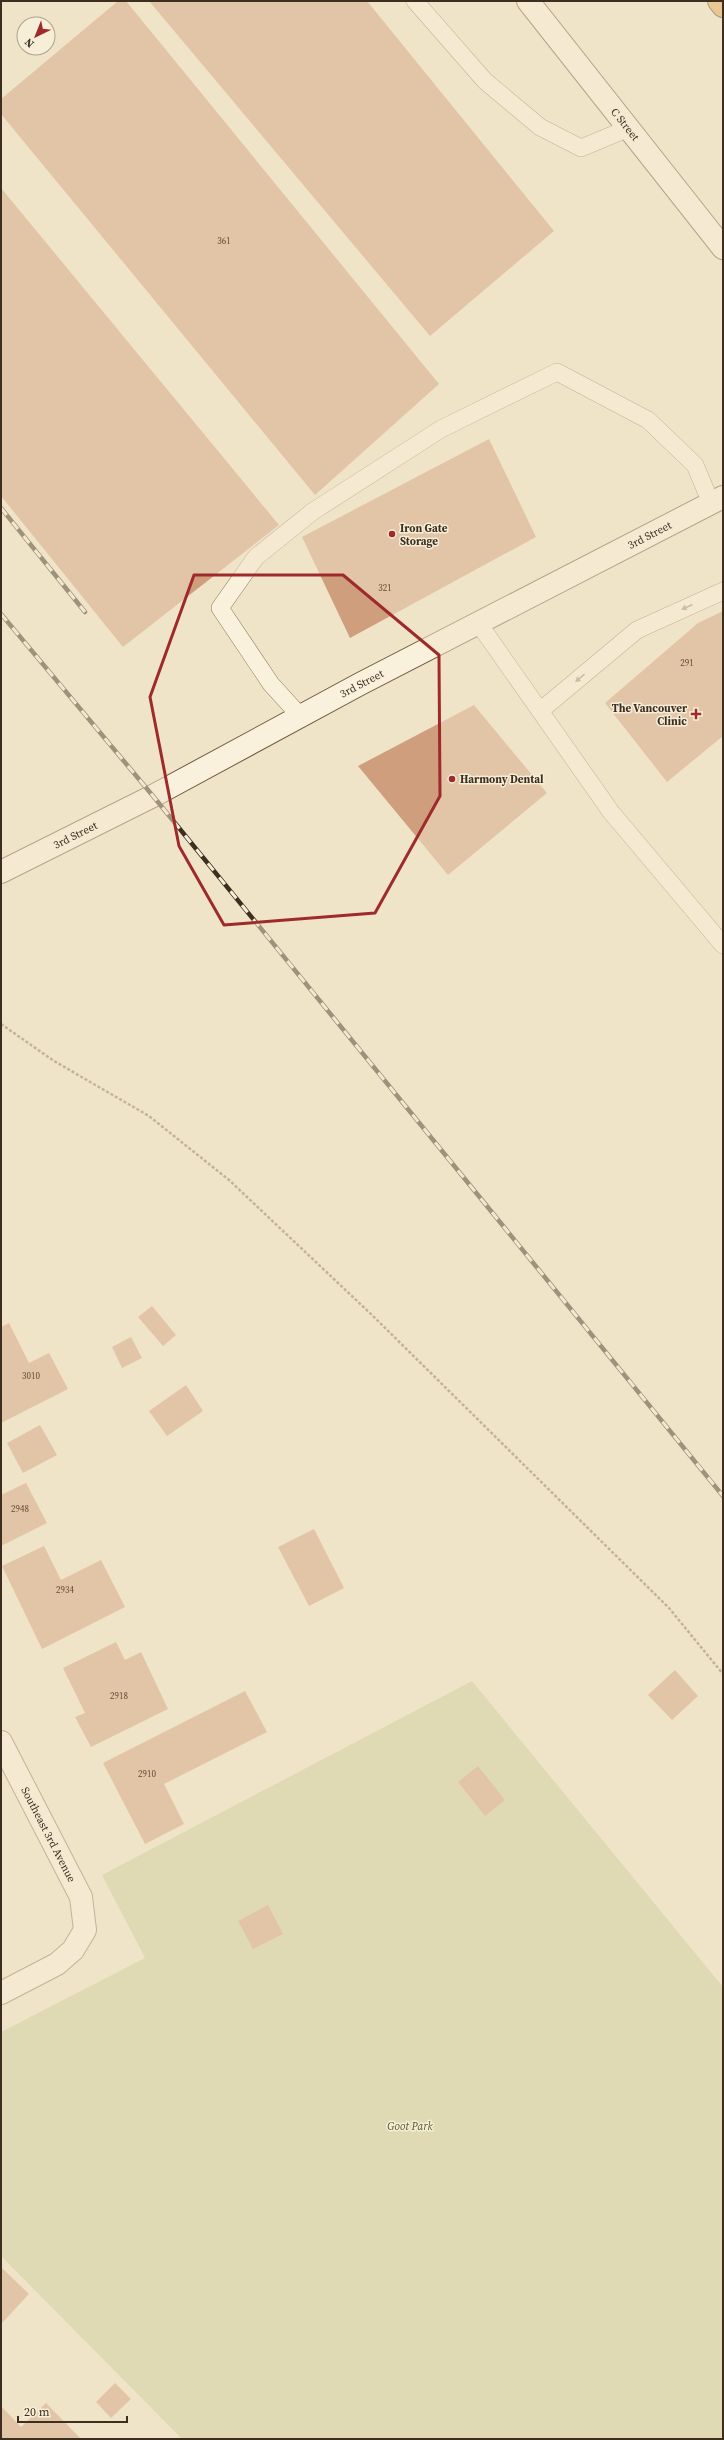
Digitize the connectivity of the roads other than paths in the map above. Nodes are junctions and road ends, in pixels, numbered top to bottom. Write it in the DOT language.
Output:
graph roads {
  1 [pos="415,1"];
  2 [pos="528,1"];
  3 [pos="719,1"];
  4 [pos="723,6"];
  5 [pos="629,128"];
  6 [pos="723,248"];
  7 [pos="717,500"];
  8 [pos="723,591"];
  9 [pos="479,624"];
  10 [pos="540,711"];
  11 [pos="301,717"];
  12 [pos="1,872"];
  13 [pos="723,945"];
  14 [pos="1,1742"];
  15 [pos="1,1992"];
  1 -- 5 [label="lane"];
  2 -- 5 [label="street, C Street"];
  3 -- 4 [label="highway"];
  5 -- 6 [label="street, C Street"];
  7 -- 9 [label="street, 3rd Street"];
  7 -- 11 [label="lane"];
  8 -- 10 [label="lane, one-way"];
  9 -- 10 [label="lane"];
  9 -- 11 [label="street, 3rd Street"];
  10 -- 13 [label="lane"];
  11 -- 12 [label="street, 3rd Street"];
  14 -- 15 [label="street, Southeast 3rd Avenue"];
}
